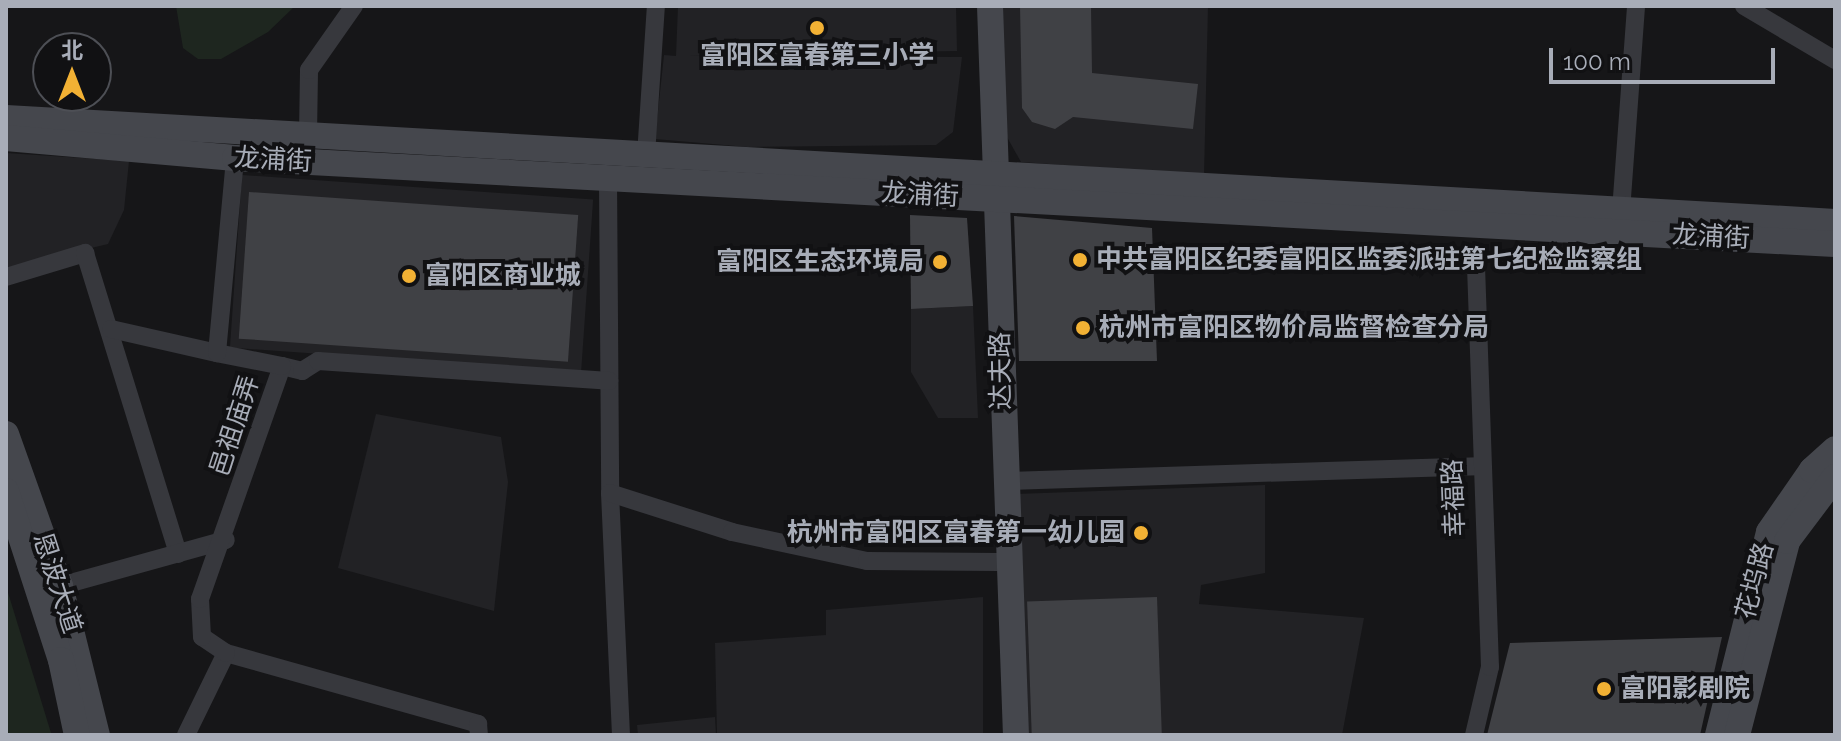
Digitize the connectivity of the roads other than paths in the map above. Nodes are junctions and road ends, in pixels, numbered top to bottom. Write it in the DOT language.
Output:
graph roads {
  1 [pos="354,6"];
  2 [pos="656,6"];
  3 [pos="980,6"];
  4 [pos="990,6"];
  5 [pos="1636,6"];
  6 [pos="1744,6"];
  7 [pos="1835,60"];
  8 [pos="6,118"];
  9 [pos="308,135"];
  10 [pos="6,138"];
  11 [pos="646,155"];
  12 [pos="235,158"];
  13 [pos="608,178"];
  14 [pos="992,187"];
  15 [pos="1621,211"];
  16 [pos="1835,222"];
  17 [pos="1835,244"];
  18 [pos="1476,256"];
  19 [pos="6,277"];
  20 [pos="111,329"];
  21 [pos="217,353"];
  22 [pos="282,366"];
  23 [pos="609,381"];
  24 [pos="6,434"];
  25 [pos="1835,449"];
  26 [pos="1478,466"];
  27 [pos="1835,477"];
  28 [pos="1005,481"];
  29 [pos="6,491"];
  30 [pos="610,493"];
  31 [pos="226,540"];
  32 [pos="178,554"];
  33 [pos="999,562"];
  34 [pos="60,586"];
  35 [pos="226,653"];
  36 [pos="77,735"];
  37 [pos="97,735"];
  38 [pos="186,735"];
  39 [pos="479,735"];
  40 [pos="621,735"];
  41 [pos="1005,735"];
  42 [pos="1016,735"];
  43 [pos="1474,735"];
  44 [pos="1718,735"];
  45 [pos="1737,735"];
  1 -- 9 [label="street"];
  2 -- 11 [label="street"];
  3 -- 14 [label="main road, 达夫路"];
  4 -- 14 [label="main road, 达夫路"];
  5 -- 15 [label="street"];
  6 -- 7 [label="street"];
  8 -- 9 [label="main road, 龙浦街"];
  9 -- 11 [label="main road, 龙浦街"];
  10 -- 12 [label="main road, 龙浦街"];
  11 -- 14 [label="main road, 龙浦街"];
  12 -- 13 [label="main road, 龙浦街"];
  12 -- 21 [label="street, 邑祖庙弄"];
  13 -- 14 [label="main road, 龙浦街"];
  13 -- 23 [label="street"];
  14 -- 15 [label="main road, 龙浦街"];
  14 -- 17 [label="main road, 龙浦街"];
  14 -- 28 [label="main road, 达夫路"];
  14 -- 33 [label="main road, 达夫路"];
  15 -- 16 [label="main road, 龙浦街"];
  18 -- 26 [label="street, 幸福路"];
  19 -- 20 [label="street"];
  20 -- 21 [label="street"];
  20 -- 32 [label="street"];
  21 -- 22 [label="street, 邑祖庙弄"];
  22 -- 23 [label="street"];
  22 -- 31 [label="street, 邑祖庙弄"];
  23 -- 30 [label="street"];
  24 -- 34 [label="main road, 恩波大道"];
  25 -- 44 [label="main road, 花坞路"];
  26 -- 28 [label="street"];
  26 -- 43 [label="street, 幸福路"];
  27 -- 45 [label="main road, 花坞路"];
  28 -- 42 [label="main road, 达夫路"];
  29 -- 36 [label="main road, 恩波大道"];
  30 -- 33 [label="street"];
  30 -- 40 [label="street"];
  31 -- 32 [label="street"];
  31 -- 35 [label="street, 邑祖庙弄"];
  32 -- 34 [label="street"];
  33 -- 41 [label="main road, 达夫路"];
  34 -- 37 [label="main road, 恩波大道"];
  35 -- 38 [label="street"];
  35 -- 39 [label="street"];
}
